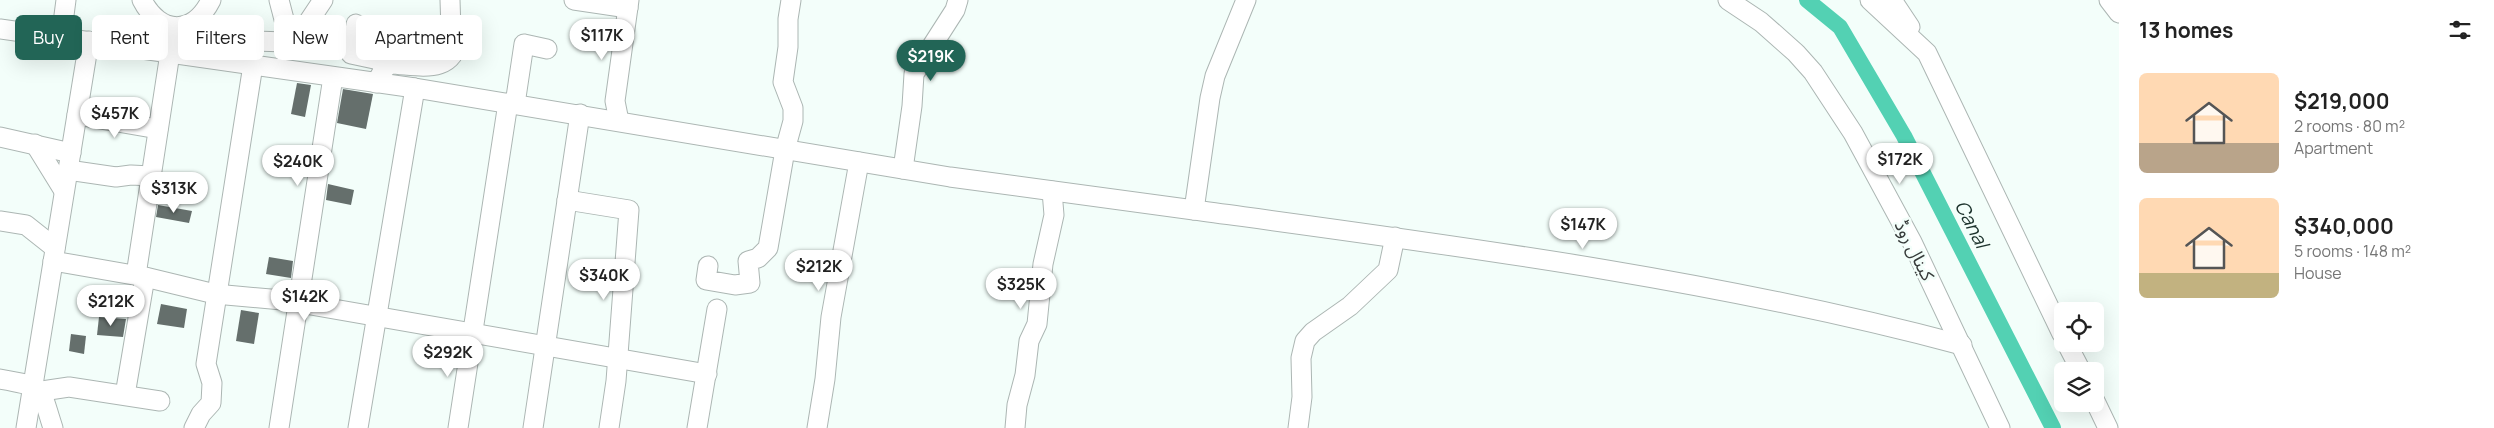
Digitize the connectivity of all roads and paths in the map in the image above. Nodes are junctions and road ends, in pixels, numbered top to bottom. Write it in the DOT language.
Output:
graph roads {
  1 [pos="66,0"];
  2 [pos="142,0"];
  3 [pos="211,0"];
  4 [pos="279,0"];
  5 [pos="323,0"];
  6 [pos="450,0"];
  7 [pos="574,0"];
  8 [pos="791,0"];
  9 [pos="958,0"];
  10 [pos="1246,0"];
  11 [pos="1728,0"];
  12 [pos="1870,0"];
  13 [pos="1892,0"];
  14 [pos="2109,0"];
  15 [pos="628,4"];
  16 [pos="2119,12"];
  17 [pos="64,15"];
  18 [pos="283,15"];
  19 [pos="313,15"];
  20 [pos="356,24"];
  21 [pos="174,27"];
  22 [pos="0,29"];
  23 [pos="15,31"];
  24 [pos="82,40"];
  25 [pos="89,41"];
  26 [pos="547,49"];
  27 [pos="170,53"];
  28 [pos="1927,53"];
  29 [pos="356,55"];
  30 [pos="379,60"];
  31 [pos="254,65"];
  32 [pos="334,76"];
  33 [pos="380,76"];
  34 [pos="415,88"];
  35 [pos="512,104"];
  36 [pos="580,114"];
  37 [pos="77,115"];
  38 [pos="619,121"];
  39 [pos="158,129"];
  40 [pos="0,137"];
  41 [pos="35,144"];
  42 [pos="785,150"];
  43 [pos="69,162"];
  44 [pos="859,162"];
  45 [pos="903,169"];
  46 [pos="150,176"];
  47 [pos="64,191"];
  48 [pos="1052,191"];
  49 [pos="567,200"];
  50 [pos="1194,210"];
  51 [pos="0,221"];
  52 [pos="1395,237"];
  53 [pos="54,255"];
  54 [pos="708,266"];
  55 [pos="141,276"];
  56 [pos="215,294"];
  57 [pos="297,303"];
  58 [pos="717,309"];
  59 [pos="377,317"];
  60 [pos="2054,317"];
  61 [pos="472,334"];
  62 [pos="1962,345"];
  63 [pos="545,346"];
  64 [pos="617,359"];
  65 [pos="707,374"];
  66 [pos="0,379"];
  67 [pos="37,388"];
  68 [pos="125,395"];
  69 [pos="160,401"];
  70 [pos="2100,412"];
  71 [pos="26,428"];
  72 [pos="53,428"];
  73 [pos="194,428"];
  74 [pos="279,428"];
  75 [pos="358,428"];
  76 [pos="458,428"];
  77 [pos="533,428"];
  78 [pos="609,428"];
  79 [pos="697,428"];
  80 [pos="816,428"];
  81 [pos="1015,428"];
  82 [pos="1298,428"];
  83 [pos="2000,428"];
  84 [pos="2108,428"];
  1 -- 17 [label="street"];
  2 -- 21 [label="street"];
  3 -- 21 [label="street"];
  4 -- 18 [label="street"];
  5 -- 19 [label="street"];
  6 -- 33 [label="street"];
  7 -- 15 [label="street"];
  8 -- 42 [label="street"];
  9 -- 45 [label="street"];
  10 -- 50 [label="street"];
  11 -- 62 [label="street, کینال روڈ"];
  12 -- 28 [label="street"];
  13 -- 28 [label="street"];
  14 -- 16 [label="street"];
  15 -- 38 [label="street"];
  20 -- 29 [label="street"];
  21 -- 27 [label="street"];
  22 -- 23 [label="street"];
  24 -- 25 [label="street"];
  25 -- 27 [label="street"];
  25 -- 37 [label="street"];
  26 -- 35 [label="street"];
  27 -- 31 [label="street"];
  27 -- 39 [label="street"];
  28 -- 60 [label="street"];
  30 -- 33 [label="street"];
  31 -- 32 [label="street"];
  31 -- 56 [label="street"];
  32 -- 33 [label="street"];
  32 -- 57 [label="street"];
  33 -- 34 [label="street"];
  34 -- 35 [label="street"];
  34 -- 59 [label="street"];
  35 -- 36 [label="street"];
  35 -- 61 [label="street"];
  36 -- 38 [label="street"];
  36 -- 49 [label="street"];
  37 -- 39 [label="street"];
  37 -- 43 [label="street"];
  38 -- 42 [label="street"];
  39 -- 46 [label="street"];
  40 -- 41 [label="street"];
  41 -- 43 [label="street"];
  41 -- 47 [label="street"];
  42 -- 44 [label="street"];
  42 -- 54 [label="street"];
  43 -- 46 [label="street"];
  43 -- 47 [label="street"];
  44 -- 45 [label="street"];
  44 -- 80 [label="street"];
  45 -- 48 [label="street"];
  46 -- 55 [label="street"];
  47 -- 53 [label="street"];
  48 -- 50 [label="street"];
  48 -- 81 [label="street"];
  49 -- 63 [label="street"];
  49 -- 64 [label="street"];
  50 -- 52 [label="street"];
  51 -- 53 [label="street"];
  52 -- 62 [label="street"];
  52 -- 82 [label="street"];
  53 -- 55 [label="street"];
  53 -- 67 [label="street"];
  55 -- 56 [label="street"];
  55 -- 68 [label="street"];
  56 -- 57 [label="street"];
  56 -- 73 [label="street"];
  57 -- 59 [label="street"];
  57 -- 74 [label="street"];
  58 -- 65 [label="street"];
  59 -- 61 [label="street"];
  59 -- 75 [label="street"];
  61 -- 63 [label="street"];
  61 -- 76 [label="street"];
  62 -- 83 [label="street, کینال روڈ"];
  63 -- 64 [label="street"];
  63 -- 77 [label="street"];
  64 -- 65 [label="street"];
  64 -- 78 [label="street"];
  65 -- 79 [label="street"];
  66 -- 67 [label="street"];
  67 -- 68 [label="street"];
  67 -- 71 [label="street"];
  67 -- 72 [label="street"];
  68 -- 69 [label="street"];
  70 -- 84 [label="street"];
}
